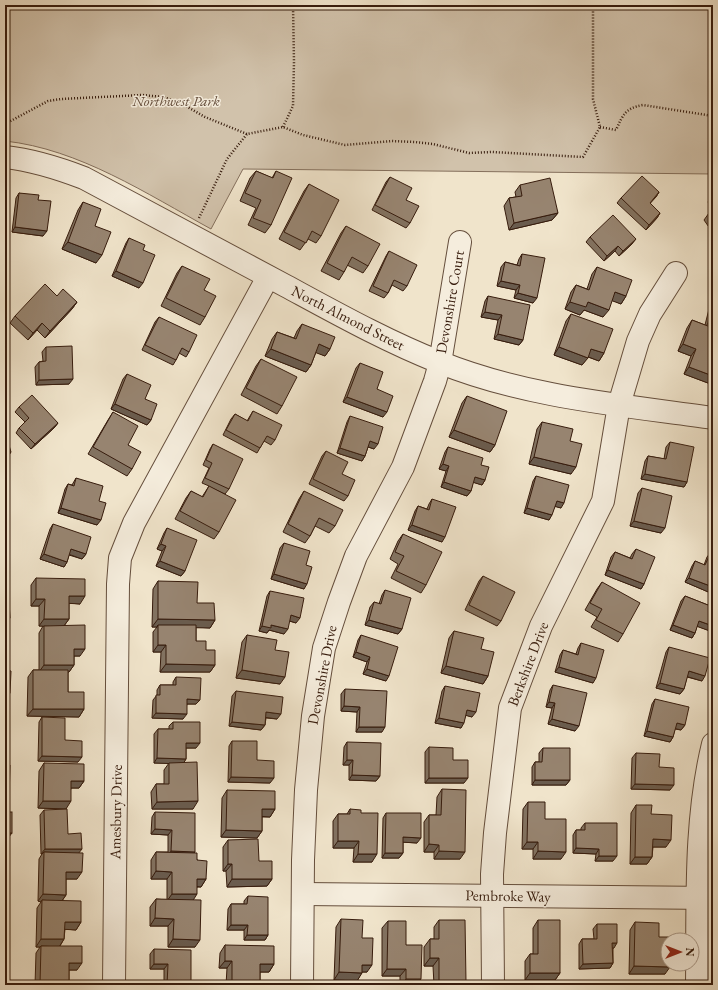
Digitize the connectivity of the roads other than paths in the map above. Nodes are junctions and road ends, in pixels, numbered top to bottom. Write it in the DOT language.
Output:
graph roads {
  1 [pos="5,156"];
  2 [pos="460,242"];
  3 [pos="676,273"];
  4 [pos="268,277"];
  5 [pos="440,363"];
  6 [pos="619,405"];
  7 [pos="713,418"];
  8 [pos="713,744"];
  9 [pos="303,894"];
  10 [pos="493,896"];
  11 [pos="706,898"];
  12 [pos="114,985"];
  13 [pos="302,985"];
  14 [pos="493,985"];
  15 [pos="697,985"];
  1 -- 4 [label="street, North Almond Street"];
  2 -- 5 [label="street, Devonshire Court"];
  3 -- 6 [label="street, Berkshire Drive"];
  4 -- 5 [label="street, North Almond Street"];
  4 -- 12 [label="street, Amesbury Drive"];
  5 -- 6 [label="street, North Almond Street"];
  5 -- 9 [label="street, Devonshire Drive"];
  6 -- 7 [label="street, North Almond Street"];
  6 -- 10 [label="street, Berkshire Drive"];
  8 -- 11 [label="street"];
  9 -- 10 [label="street, Pembroke Way"];
  9 -- 13 [label="street, Devonshire Drive"];
  10 -- 11 [label="street, Pembroke Way"];
  10 -- 14 [label="street, Berkshire Drive"];
  11 -- 15 [label="street"];
}
